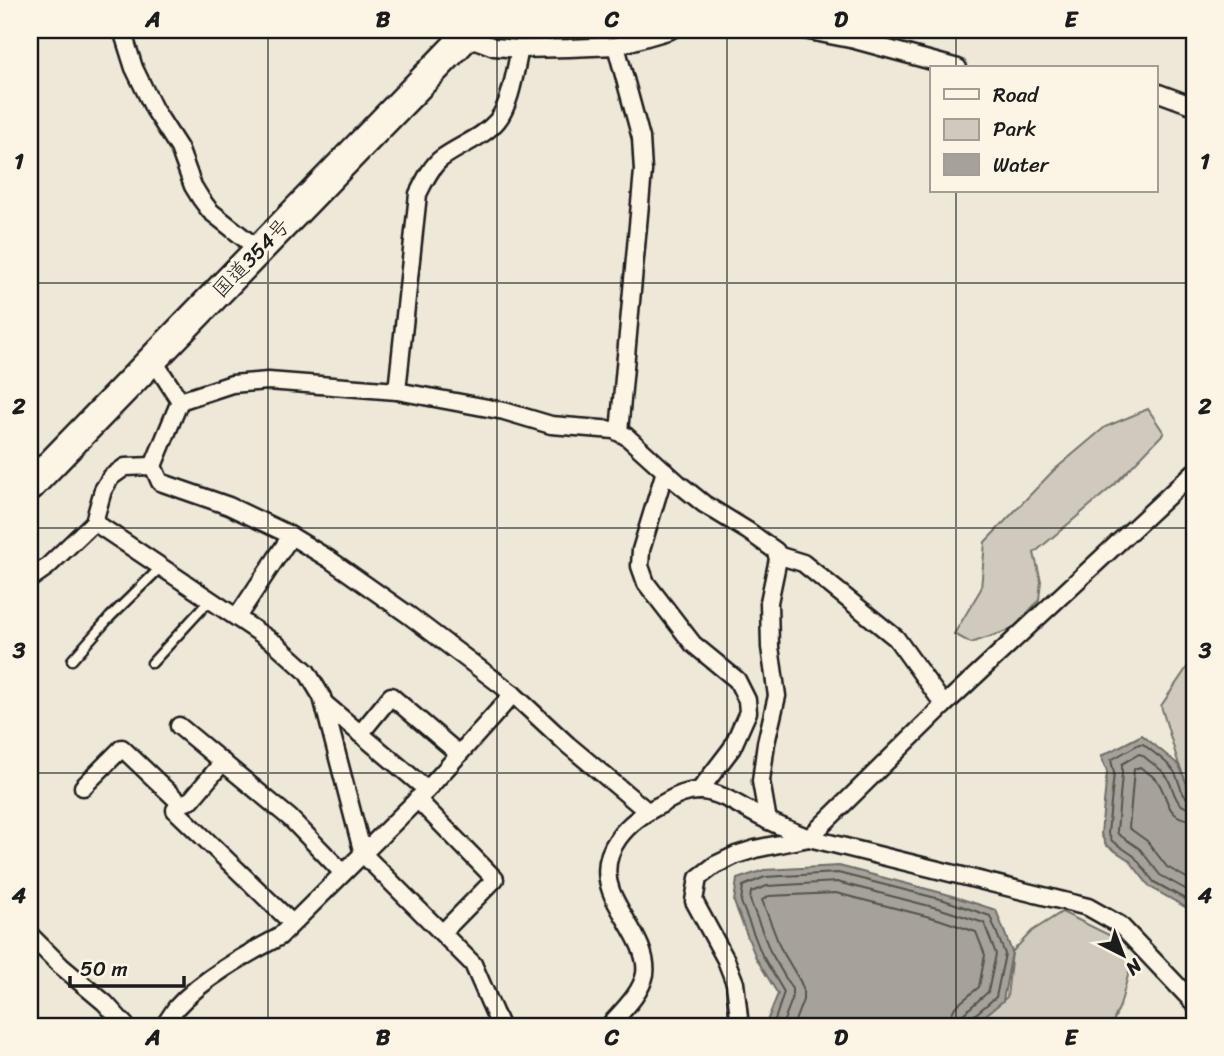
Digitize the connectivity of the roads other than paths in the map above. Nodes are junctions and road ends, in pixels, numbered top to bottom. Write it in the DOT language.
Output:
graph roads {
  1 [pos="122,30"];
  2 [pos="671,30"];
  3 [pos="804,30"];
  4 [pos="468,33"];
  5 [pos="616,46"];
  6 [pos="520,49"];
  7 [pos="951,66"];
  8 [pos="1158,93"];
  9 [pos="1194,106"];
  10 [pos="259,250"];
  11 [pos="152,358"];
  12 [pos="397,391"];
  13 [pos="180,401"];
  14 [pos="619,432"];
  15 [pos="153,466"];
  16 [pos="665,471"];
  17 [pos="1194,472"];
  18 [pos="30,486"];
  19 [pos="94,522"];
  20 [pos="291,536"];
  21 [pos="777,555"];
  22 [pos="162,567"];
  23 [pos="30,579"];
  24 [pos="210,600"];
  25 [pos="237,618"];
  26 [pos="72,660"];
  27 [pos="152,663"];
  28 [pos="513,694"];
  29 [pos="324,704"];
  30 [pos="944,705"];
  31 [pos="178,726"];
  32 [pos="360,734"];
  33 [pos="459,754"];
  34 [pos="223,762"];
  35 [pos="83,787"];
  36 [pos="699,791"];
  37 [pos="422,794"];
  38 [pos="181,804"];
  39 [pos="647,811"];
  40 [pos="768,821"];
  41 [pos="809,838"];
  42 [pos="362,854"];
  43 [pos="343,873"];
  44 [pos="292,923"];
  45 [pos="442,933"];
  46 [pos="30,935"];
  47 [pos="1194,1003"];
  48 [pos="127,1026"];
  49 [pos="164,1026"];
  50 [pos="500,1026"];
  51 [pos="609,1026"];
  52 [pos="740,1026"];
  1 -- 10 [label="street"];
  2 -- 5 [label="street"];
  3 -- 7 [label="street"];
  4 -- 6 [label="street"];
  4 -- 10 [label="highway, 国道354号"];
  5 -- 6 [label="street"];
  5 -- 14 [label="street"];
  6 -- 12 [label="street"];
  8 -- 9 [label="street"];
  10 -- 11 [label="highway, 国道354号"];
  11 -- 13 [label="street"];
  11 -- 18 [label="highway, 国道354号"];
  12 -- 13 [label="street"];
  12 -- 14 [label="street"];
  13 -- 15 [label="street"];
  14 -- 16 [label="street"];
  15 -- 19 [label="street"];
  15 -- 20 [label="street"];
  16 -- 21 [label="street"];
  16 -- 36 [label="street"];
  17 -- 30 [label="street"];
  19 -- 22 [label="street"];
  19 -- 23 [label="street"];
  20 -- 25 [label="street"];
  20 -- 28 [label="street"];
  21 -- 30 [label="street"];
  21 -- 40 [label="street"];
  22 -- 24 [label="street"];
  22 -- 26 [label="lane"];
  24 -- 25 [label="street"];
  24 -- 27 [label="lane"];
  25 -- 29 [label="street"];
  28 -- 33 [label="street"];
  28 -- 39 [label="street"];
  29 -- 32 [label="street"];
  29 -- 42 [label="street"];
  30 -- 41 [label="street"];
  31 -- 34 [label="street"];
  32 -- 33 [label="street"];
  32 -- 37 [label="street"];
  33 -- 37 [label="street"];
  34 -- 38 [label="street"];
  34 -- 43 [label="street"];
  35 -- 38 [label="street"];
  36 -- 39 [label="street"];
  36 -- 40 [label="street"];
  37 -- 42 [label="street"];
  37 -- 45 [label="street"];
  38 -- 44 [label="street"];
  39 -- 51 [label="street"];
  40 -- 41 [label="street"];
  41 -- 47 [label="street"];
  41 -- 52 [label="street"];
  42 -- 43 [label="street"];
  42 -- 45 [label="street"];
  43 -- 44 [label="street"];
  44 -- 49 [label="street"];
  45 -- 50 [label="street"];
  46 -- 48 [label="street"];
}
